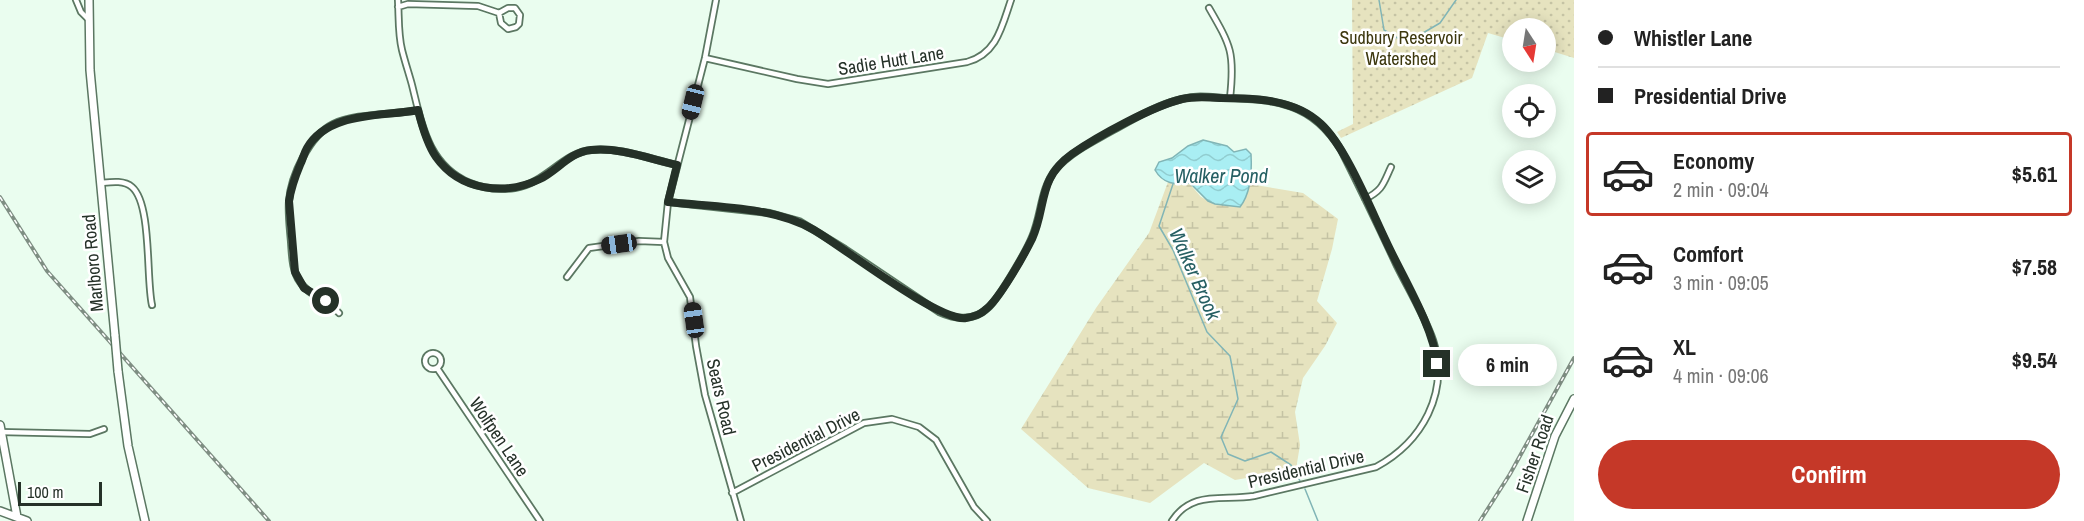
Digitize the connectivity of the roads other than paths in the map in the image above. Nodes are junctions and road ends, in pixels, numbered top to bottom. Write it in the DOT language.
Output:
graph roads {
  1 [pos="76,0"];
  2 [pos="89,0"];
  3 [pos="398,0"];
  4 [pos="716,0"];
  5 [pos="1011,0"];
  6 [pos="398,7"];
  7 [pos="1209,8"];
  8 [pos="499,13"];
  9 [pos="89,20"];
  10 [pos="705,58"];
  11 [pos="1230,98"];
  12 [pos="418,110"];
  13 [pos="677,165"];
  14 [pos="1391,167"];
  15 [pos="101,183"];
  16 [pos="1365,199"];
  17 [pos="668,202"];
  18 [pos="664,242"];
  19 [pos="567,277"];
  20 [pos="152,305"];
  21 [pos="339,313"];
  22 [pos="437,368"];
  23 [pos="1574,399"];
  24 [pos="0,429"];
  25 [pos="104,429"];
  26 [pos="732,492"];
  27 [pos="0,511"];
  28 [pos="17,517"];
  29 [pos="27,521"];
  30 [pos="145,521"];
  31 [pos="540,521"];
  32 [pos="741,521"];
  33 [pos="987,521"];
  34 [pos="1172,521"];
  35 [pos="1527,521"];
  1 -- 9 [label="street"];
  2 -- 9 [label="main road, Marlboro Road"];
  3 -- 6 [label="street"];
  4 -- 10 [label="street, Sears Road"];
  5 -- 10 [label="street, Sadie Hutt Lane"];
  6 -- 8 [label="street"];
  6 -- 12 [label="street"];
  7 -- 11 [label="street"];
  8 -- 8 [label="street"];
  9 -- 15 [label="main road, Marlboro Road"];
  10 -- 13 [label="street, Sears Road"];
  11 -- 16 [label="street, Presidential Drive"];
  11 -- 17 [label="street, Presidential Drive"];
  12 -- 13 [label="street"];
  12 -- 21 [label="street"];
  13 -- 17 [label="street, Sears Road"];
  14 -- 16 [label="street"];
  15 -- 20 [label="street"];
  15 -- 30 [label="main road, Marlboro Road, bridge"];
  16 -- 34 [label="street, Presidential Drive"];
  17 -- 18 [label="street, Sears Road"];
  18 -- 19 [label="street"];
  18 -- 26 [label="street, Sears Road"];
  22 -- 31 [label="street, Wolfpen Lane"];
  23 -- 35 [label="main road, Fisher Road"];
  24 -- 25 [label="street"];
  24 -- 28 [label="main road"];
  26 -- 32 [label="street, Sears Road"];
  26 -- 33 [label="street, Presidential Drive"];
  27 -- 28 [label="main road"];
  28 -- 29 [label="main road"];
}
